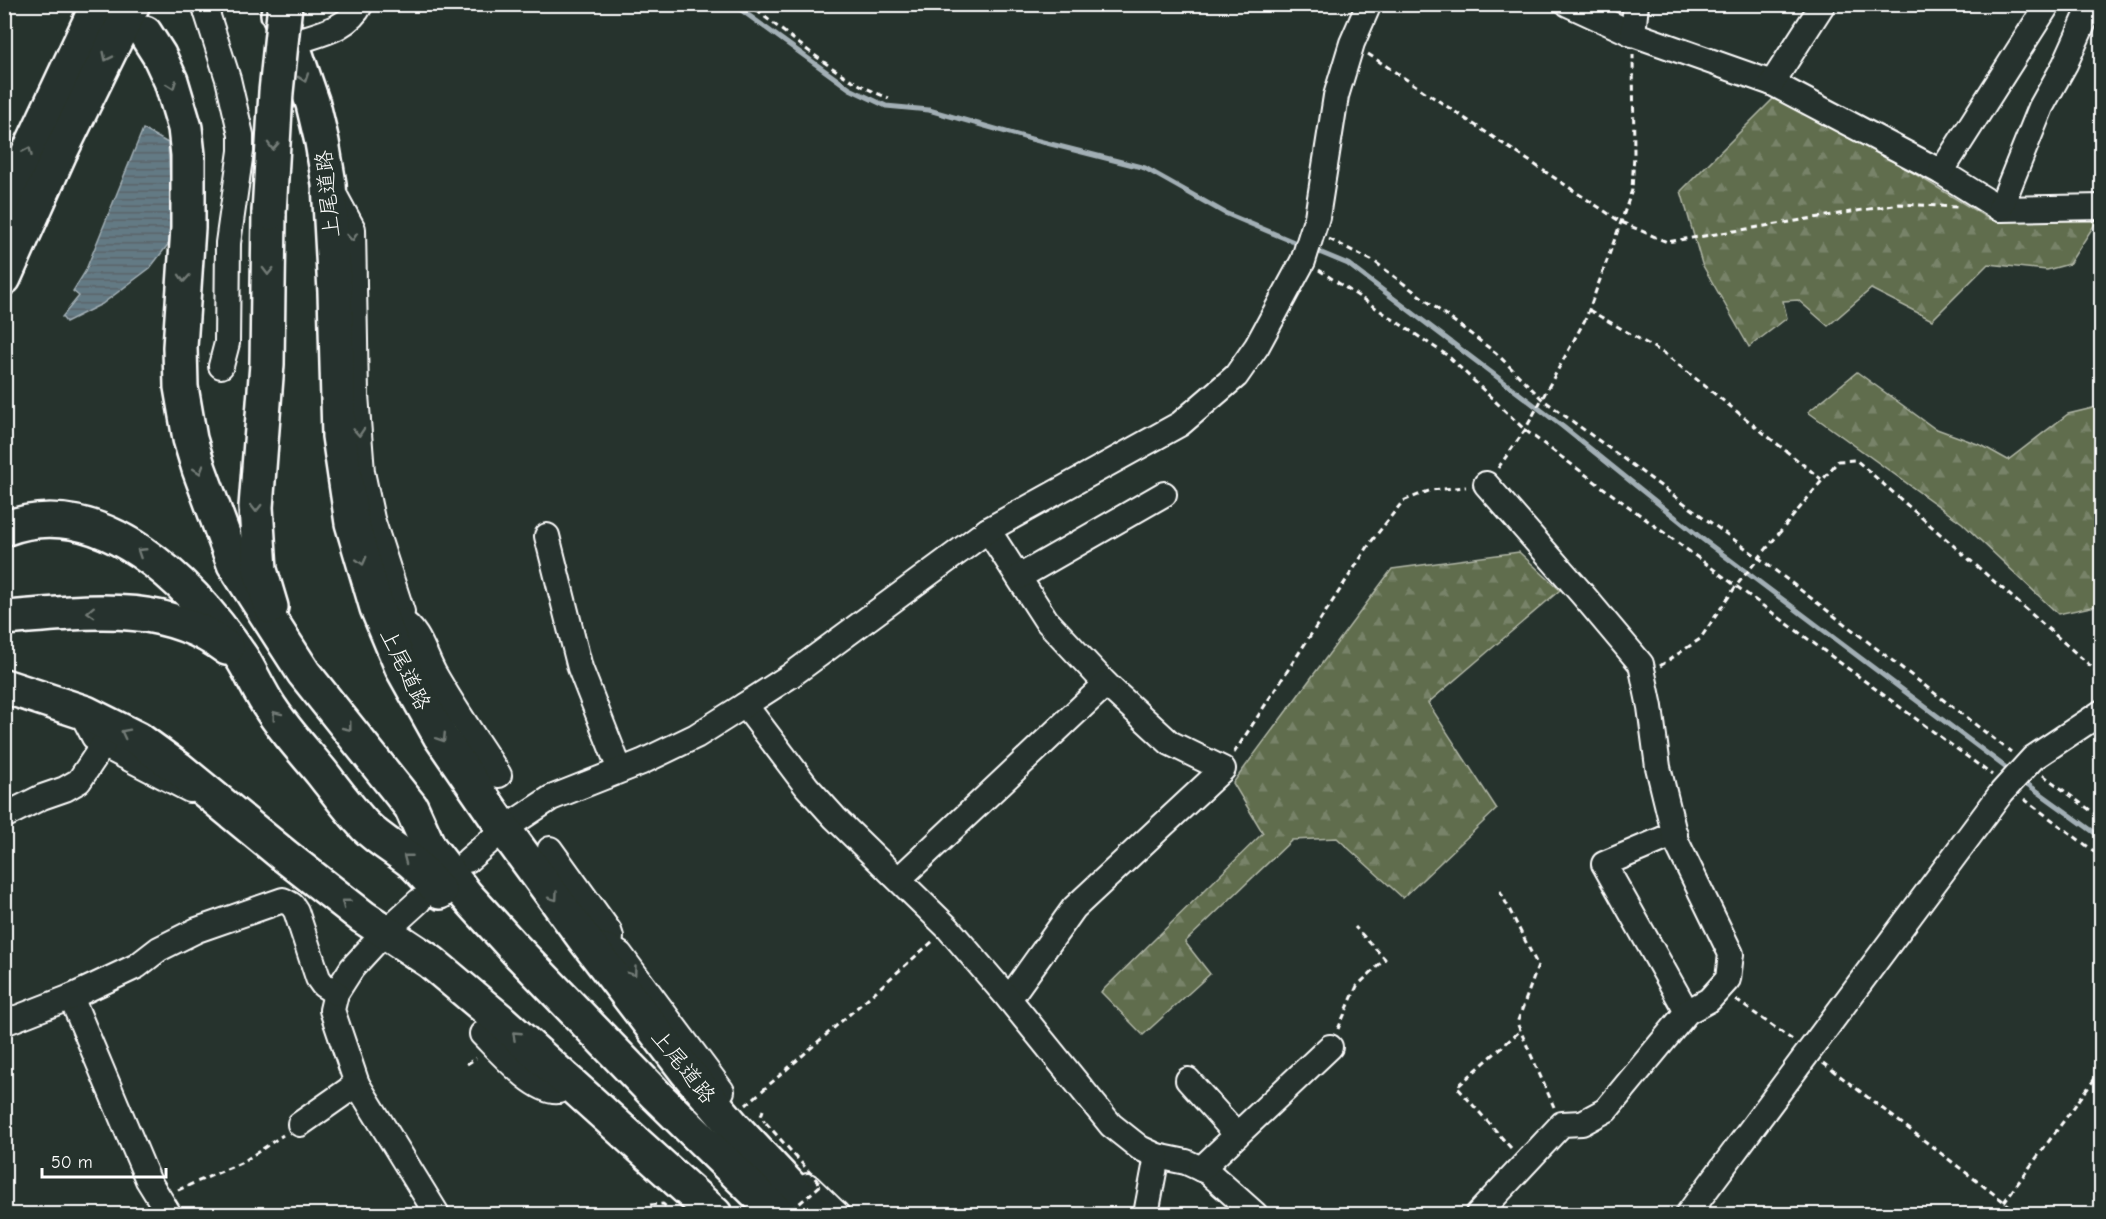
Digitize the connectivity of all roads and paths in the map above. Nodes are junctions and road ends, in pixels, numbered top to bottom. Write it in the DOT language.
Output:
graph roads {
  1 [pos="98,4"];
  2 [pos="204,4"];
  3 [pos="273,4"];
  4 [pos="285,4"];
  5 [pos="361,4"];
  6 [pos="748,4"];
  7 [pos="1370,4"];
  8 [pos="1568,4"];
  9 [pos="1636,4"];
  10 [pos="1823,4"];
  11 [pos="2048,4"];
  12 [pos="2092,4"];
  13 [pos="139,19"];
  14 [pos="1633,34"];
  15 [pos="292,43"];
  16 [pos="1352,43"];
  17 [pos="1772,83"];
  18 [pos="889,98"];
  19 [pos="1941,172"];
  20 [pos="4,205"];
  21 [pos="2102,207"];
  22 [pos="2000,209"];
  23 [pos="1621,222"];
  24 [pos="1313,231"];
  25 [pos="1303,261"];
  26 [pos="4,278"];
  27 [pos="1589,310"];
  28 [pos="221,366"];
  29 [pos="1542,399"];
  30 [pos="1525,430"];
  31 [pos="1821,479"];
  32 [pos="1486,484"];
  33 [pos="1164,494"];
  34 [pos="4,529"];
  35 [pos="988,530"];
  36 [pos="547,536"];
  37 [pos="1760,558"];
  38 [pos="1019,577"];
  39 [pos="1736,586"];
  40 [pos="4,618"];
  41 [pos="277,629"];
  42 [pos="397,633"];
  43 [pos="243,660"];
  44 [pos="2102,676"];
  45 [pos="1643,677"];
  46 [pos="1106,684"];
  47 [pos="4,686"];
  48 [pos="746,705"];
  49 [pos="80,710"];
  50 [pos="2102,712"];
  51 [pos="102,745"];
  52 [pos="2027,764"];
  53 [pos="1223,769"];
  54 [pos="620,770"];
  55 [pos="499,775"];
  56 [pos="2007,787"];
  57 [pos="210,794"];
  58 [pos="4,816"];
  59 [pos="2102,819"];
  60 [pos="504,829"];
  61 [pos="1675,834"];
  62 [pos="550,849"];
  63 [pos="2102,857"];
  64 [pos="287,858"];
  65 [pos="468,860"];
  66 [pos="899,879"];
  67 [pos="1500,891"];
  68 [pos="283,900"];
  69 [pos="419,901"];
  70 [pos="1355,927"];
  71 [pos="948,928"];
  72 [pos="386,931"];
  73 [pos="598,944"];
  74 [pos="1719,988"];
  75 [pos="71,996"];
  76 [pos="1009,999"];
  77 [pos="334,1002"];
  78 [pos="1687,1012"];
  79 [pos="4,1023"];
  80 [pos="1520,1031"];
  81 [pos="1330,1047"];
  82 [pos="483,1051"];
  83 [pos="1809,1052"];
  84 [pos="2102,1069"];
  85 [pos="556,1080"];
  86 [pos="1188,1080"];
  87 [pos="357,1084"];
  88 [pos="763,1110"];
  89 [pos="739,1112"];
  90 [pos="300,1124"];
  91 [pos="1562,1124"];
  92 [pos="1237,1135"];
  93 [pos="1157,1156"];
  94 [pos="1525,1163"];
  95 [pos="1202,1169"];
  96 [pos="2004,1202"];
  97 [pos="650,1205"];
  98 [pos="164,1206"];
  99 [pos="129,1215"];
  100 [pos="437,1215"];
  101 [pos="674,1215"];
  102 [pos="692,1215"];
  103 [pos="715,1215"];
  104 [pos="756,1215"];
  105 [pos="778,1215"];
  106 [pos="787,1215"];
  107 [pos="816,1215"];
  108 [pos="837,1215"];
  109 [pos="1146,1215"];
  110 [pos="1255,1215"];
  111 [pos="1478,1215"];
  112 [pos="1688,1215"];
  113 [pos="2020,1215"];
  20 -- 1 [label="highway, one-way"];
  2 -- 28 [label="street"];
  3 -- 15 [label="highway, 上尾道路"];
  4 -- 41 [label="highway, one-way, bridge"];
  5 -- 15 [label="street"];
  6 -- 18 [label="path"];
  7 -- 16 [label="street"];
  8 -- 14 [label="street"];
  9 -- 14 [label="street"];
  10 -- 17 [label="street"];
  11 -- 19 [label="street"];
  12 -- 22 [label="street"];
  13 -- 26 [label="highway, one-way"];
  13 -- 41 [label="highway, one-way"];
  14 -- 17 [label="street"];
  14 -- 23 [label="path"];
  15 -- 42 [label="highway, 上尾道路, one-way"];
  16 -- 23 [label="path"];
  16 -- 24 [label="street"];
  17 -- 19 [label="street"];
  19 -- 22 [label="street"];
  21 -- 22 [label="street"];
  22 -- 23 [label="path"];
  23 -- 27 [label="path"];
  24 -- 25 [label="street"];
  24 -- 29 [label="path"];
  25 -- 30 [label="path"];
  25 -- 35 [label="street"];
  27 -- 29 [label="path"];
  27 -- 31 [label="path"];
  29 -- 30 [label="path"];
  29 -- 37 [label="path"];
  30 -- 32 [label="path"];
  30 -- 39 [label="path"];
  31 -- 37 [label="path"];
  31 -- 44 [label="path"];
  32 -- 45 [label="street"];
  32 -- 53 [label="path"];
  33 -- 38 [label="street"];
  43 -- 34 [label="highway, one-way"];
  35 -- 38 [label="street"];
  35 -- 48 [label="street"];
  36 -- 54 [label="street"];
  37 -- 39 [label="path"];
  37 -- 52 [label="path"];
  38 -- 46 [label="street"];
  39 -- 45 [label="path"];
  39 -- 56 [label="path"];
  43 -- 40 [label="highway, one-way"];
  41 -- 105 [label="highway, one-way"];
  42 -- 55 [label="street"];
  42 -- 60 [label="highway, 上尾道路, one-way"];
  104 -- 43 [label="highway, one-way"];
  45 -- 61 [label="street"];
  46 -- 53 [label="street"];
  46 -- 66 [label="street"];
  47 -- 49 [label="highway"];
  48 -- 54 [label="street"];
  48 -- 66 [label="street"];
  49 -- 51 [label="street"];
  57 -- 49 [label="highway, one-way"];
  50 -- 52 [label="street"];
  51 -- 57 [label="street"];
  51 -- 58 [label="street"];
  52 -- 56 [label="street"];
  52 -- 59 [label="path"];
  53 -- 76 [label="street"];
  54 -- 60 [label="street"];
  56 -- 63 [label="path"];
  56 -- 83 [label="street"];
  57 -- 64 [label="highway"];
  60 -- 65 [label="street"];
  60 -- 73 [label="highway, 上尾道路, one-way"];
  61 -- 74 [label="street"];
  61 -- 78 [label="street"];
  62 -- 73 [label="street"];
  64 -- 68 [label="street"];
  72 -- 64 [label="highway, one-way"];
  66 -- 71 [label="street"];
  67 -- 80 [label="path"];
  68 -- 75 [label="street"];
  68 -- 77 [label="street"];
  69 -- 72 [label="street"];
  70 -- 81 [label="path"];
  71 -- 76 [label="street"];
  71 -- 89 [label="path"];
  72 -- 77 [label="street"];
  85 -- 72 [label="highway, one-way"];
  73 -- 89 [label="street, one-way"];
  73 -- 107 [label="highway, 上尾道路"];
  74 -- 78 [label="street"];
  74 -- 83 [label="path"];
  75 -- 79 [label="street"];
  75 -- 98 [label="street"];
  76 -- 93 [label="street"];
  77 -- 87 [label="street"];
  78 -- 91 [label="street"];
  80 -- 91 [label="path"];
  80 -- 94 [label="path"];
  81 -- 92 [label="street"];
  82 -- 85 [label="street"];
  83 -- 96 [label="path"];
  83 -- 112 [label="street"];
  84 -- 96 [label="path"];
  85 -- 102 [label="street"];
  85 -- 103 [label="highway"];
  86 -- 92 [label="street"];
  87 -- 90 [label="street"];
  87 -- 100 [label="street"];
  88 -- 106 [label="path, bridge"];
  89 -- 108 [label="street"];
  90 -- 98 [label="path"];
  91 -- 94 [label="street"];
  92 -- 95 [label="street"];
  93 -- 95 [label="street"];
  93 -- 109 [label="street"];
  94 -- 111 [label="street"];
  95 -- 110 [label="street"];
  96 -- 113 [label="path"];
  97 -- 101 [label="path"];
  98 -- 99 [label="path"];
}
